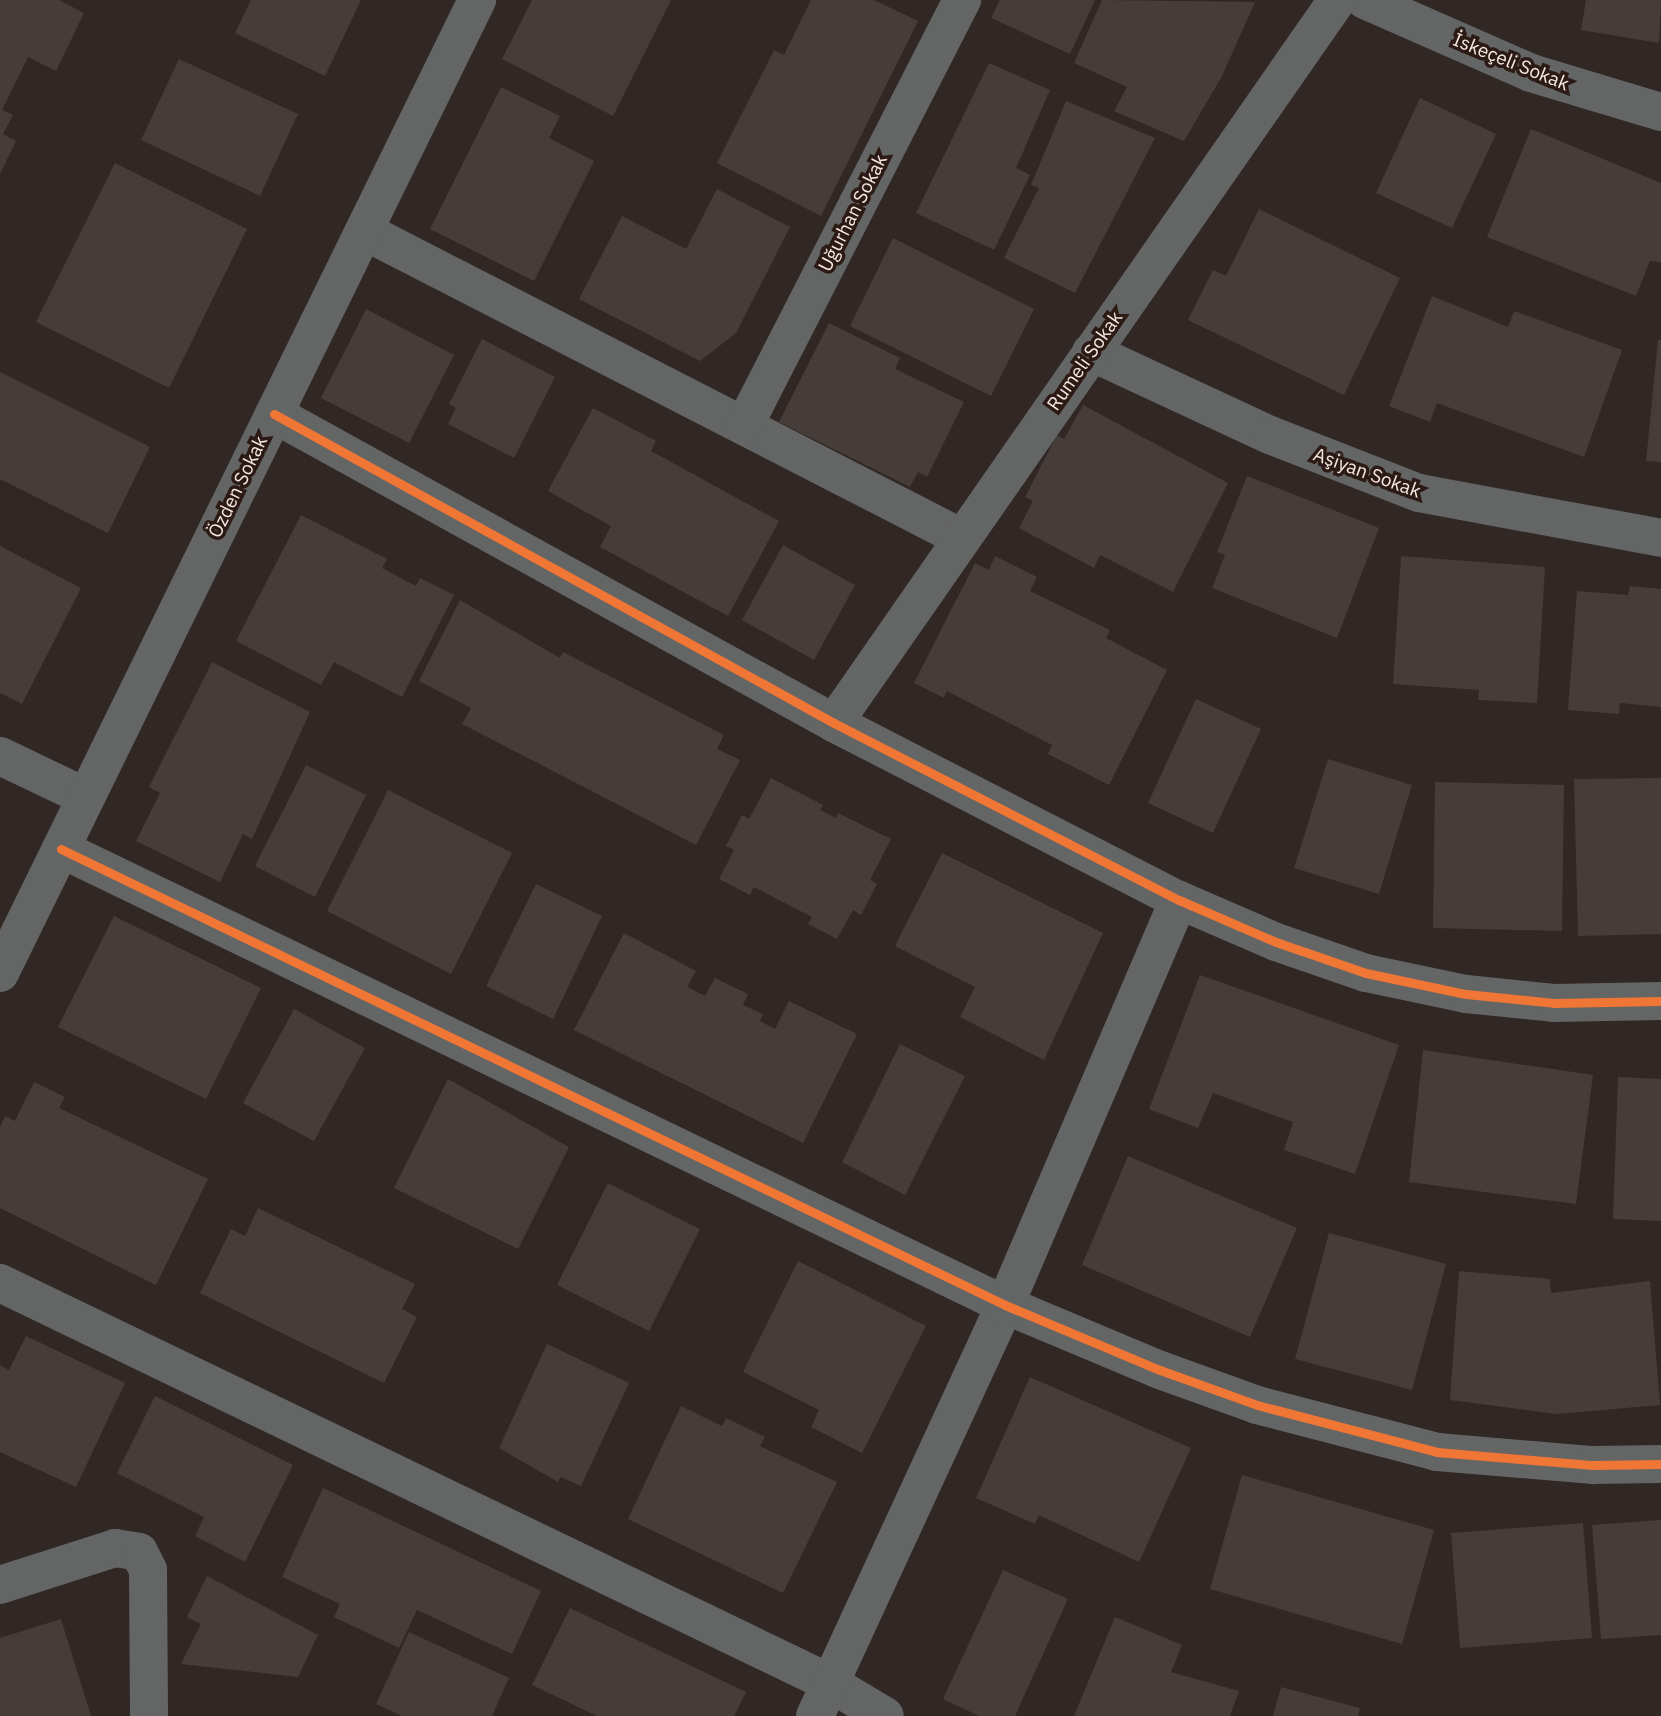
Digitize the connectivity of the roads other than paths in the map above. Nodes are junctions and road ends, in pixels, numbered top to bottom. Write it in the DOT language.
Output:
graph roads {
  1 [pos="477,0"];
  2 [pos="962,0"];
  3 [pos="1337,0"];
  4 [pos="1365,0"];
  5 [pos="1661,112"];
  6 [pos="366,232"];
  7 [pos="1091,352"];
  8 [pos="274,414"];
  9 [pos="744,426"];
  10 [pos="962,538"];
  11 [pos="1661,538"];
  12 [pos="834,723"];
  13 [pos="0,756"];
  14 [pos="86,797"];
  15 [pos="61,849"];
  16 [pos="1179,900"];
  17 [pos="0,973"];
  18 [pos="1661,1001"];
  19 [pos="0,1283"];
  20 [pos="1005,1305"];
  21 [pos="1661,1464"];
  22 [pos="0,1585"];
  23 [pos="822,1699"];
  24 [pos="149,1716"];
  25 [pos="884,1716"];
  1 -- 6 [label="street, Özden Sokak"];
  2 -- 9 [label="street, Uğurhan Sokak"];
  3 -- 7 [label="street, Rumeli Sokak"];
  4 -- 5 [label="street, İskeçeli Sokak"];
  6 -- 8 [label="street, Özden Sokak"];
  6 -- 9 [label="street"];
  7 -- 10 [label="street, Rumeli Sokak"];
  7 -- 11 [label="street, Aşiyan Sokak"];
  8 -- 12 [label="street"];
  8 -- 14 [label="street, Özden Sokak"];
  9 -- 10 [label="street"];
  10 -- 12 [label="street, Rumeli Sokak"];
  12 -- 16 [label="street"];
  13 -- 14 [label="street"];
  14 -- 15 [label="street, Özden Sokak"];
  15 -- 17 [label="street, Özden Sokak"];
  15 -- 20 [label="street"];
  16 -- 18 [label="street"];
  16 -- 20 [label="street"];
  19 -- 23 [label="street"];
  20 -- 21 [label="street"];
  20 -- 23 [label="street"];
  22 -- 24 [label="street"];
  23 -- 25 [label="street"];
}
